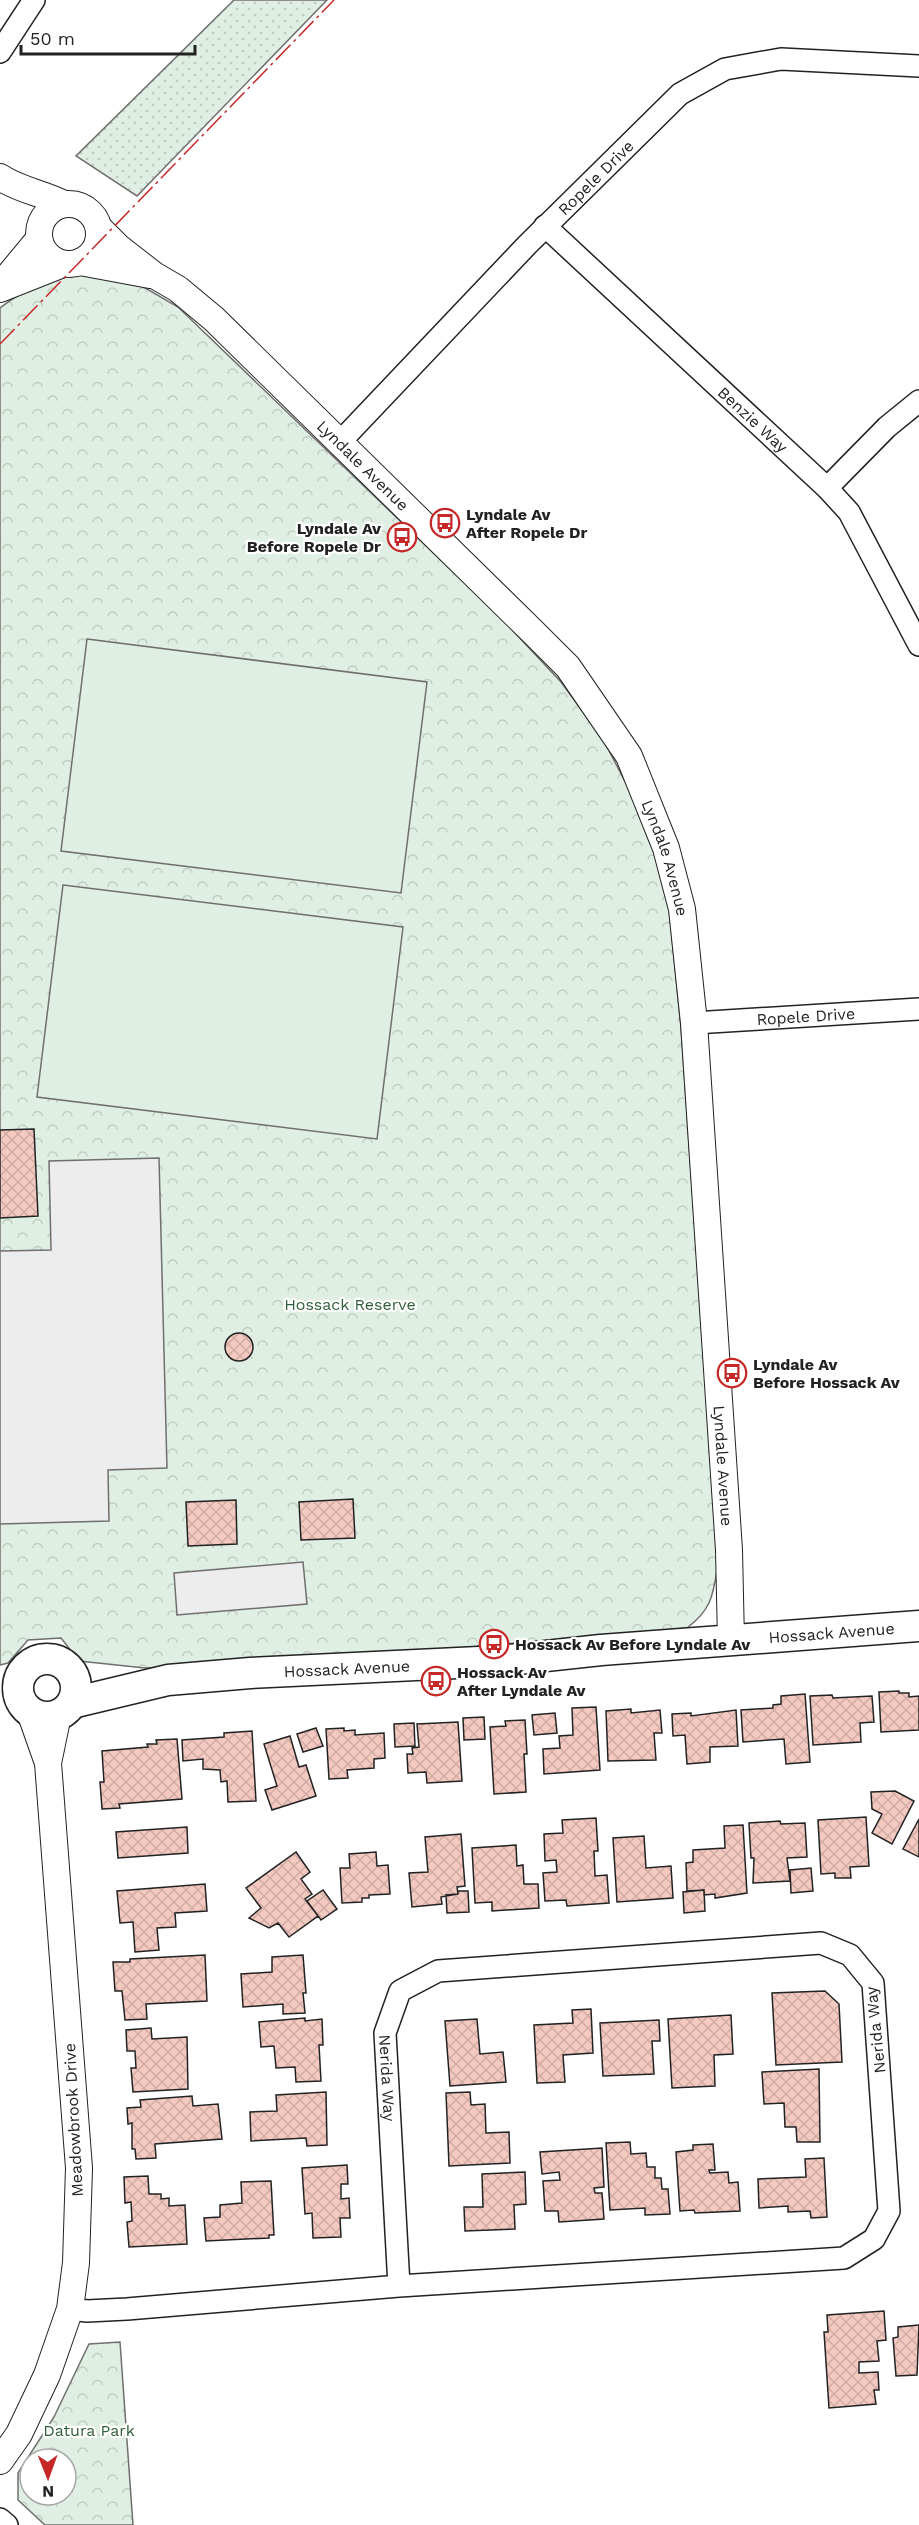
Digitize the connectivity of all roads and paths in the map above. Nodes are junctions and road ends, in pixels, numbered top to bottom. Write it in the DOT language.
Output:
graph roads {
  1 [pos="34,0"];
  2 [pos="0,52"];
  3 [pos="919,66"];
  4 [pos="6,181"];
  5 [pos="64,204"];
  6 [pos="545,226"];
  7 [pos="99,228"];
  8 [pos="39,233"];
  9 [pos="71,263"];
  10 [pos="154,275"];
  11 [pos="0,287"];
  12 [pos="919,401"];
  13 [pos="340,442"];
  14 [pos="827,488"];
  15 [pos="919,645"];
  16 [pos="919,1009"];
  17 [pos="694,1023"];
  18 [pos="919,1626"];
  19 [pos="731,1641"];
  20 [pos="10,1678"];
  21 [pos="43,1702"];
  22 [pos="399,2286"];
  23 [pos="70,2309"];
  24 [pos="0,2461"];
  25 [pos="0,2519"];
  26 [pos="7,2525"];
  1 -- 2 [label="street"];
  3 -- 6 [label="street, Ropele Drive"];
  4 -- 5 [label="street, Lyndale Avenue"];
  4 -- 8 [label="street, Lyndale Avenue"];
  5 -- 7 [label="street, Lyndale Avenue"];
  5 -- 8 [label="street"];
  6 -- 13 [label="street, Ropele Drive"];
  6 -- 14 [label="street, Benzie Way"];
  7 -- 9 [label="street"];
  7 -- 10 [label="street, Lyndale Avenue"];
  8 -- 9 [label="street, Lyndale Avenue"];
  8 -- 11 [label="street"];
  9 -- 10 [label="street, Lyndale Avenue"];
  9 -- 11 [label="street"];
  10 -- 13 [label="street, Lyndale Avenue"];
  12 -- 14 [label="street"];
  13 -- 17 [label="street, Lyndale Avenue"];
  14 -- 15 [label="street, Benzie Way"];
  16 -- 17 [label="street, Ropele Drive"];
  17 -- 19 [label="street, Lyndale Avenue"];
  18 -- 19 [label="main road, Hossack Avenue"];
  19 -- 21 [label="main road, Hossack Avenue"];
  20 -- 21 [label="main road"];
  20 -- 21 [label="main road"];
  21 -- 23 [label="street, Meadowbrook Drive"];
  22 -- 22 [label="street, Nerida Way"];
  22 -- 23 [label="street, Nerida Way"];
  23 -- 24 [label="street, Meadowbrook Drive"];
  25 -- 26 [label="street"];
}
